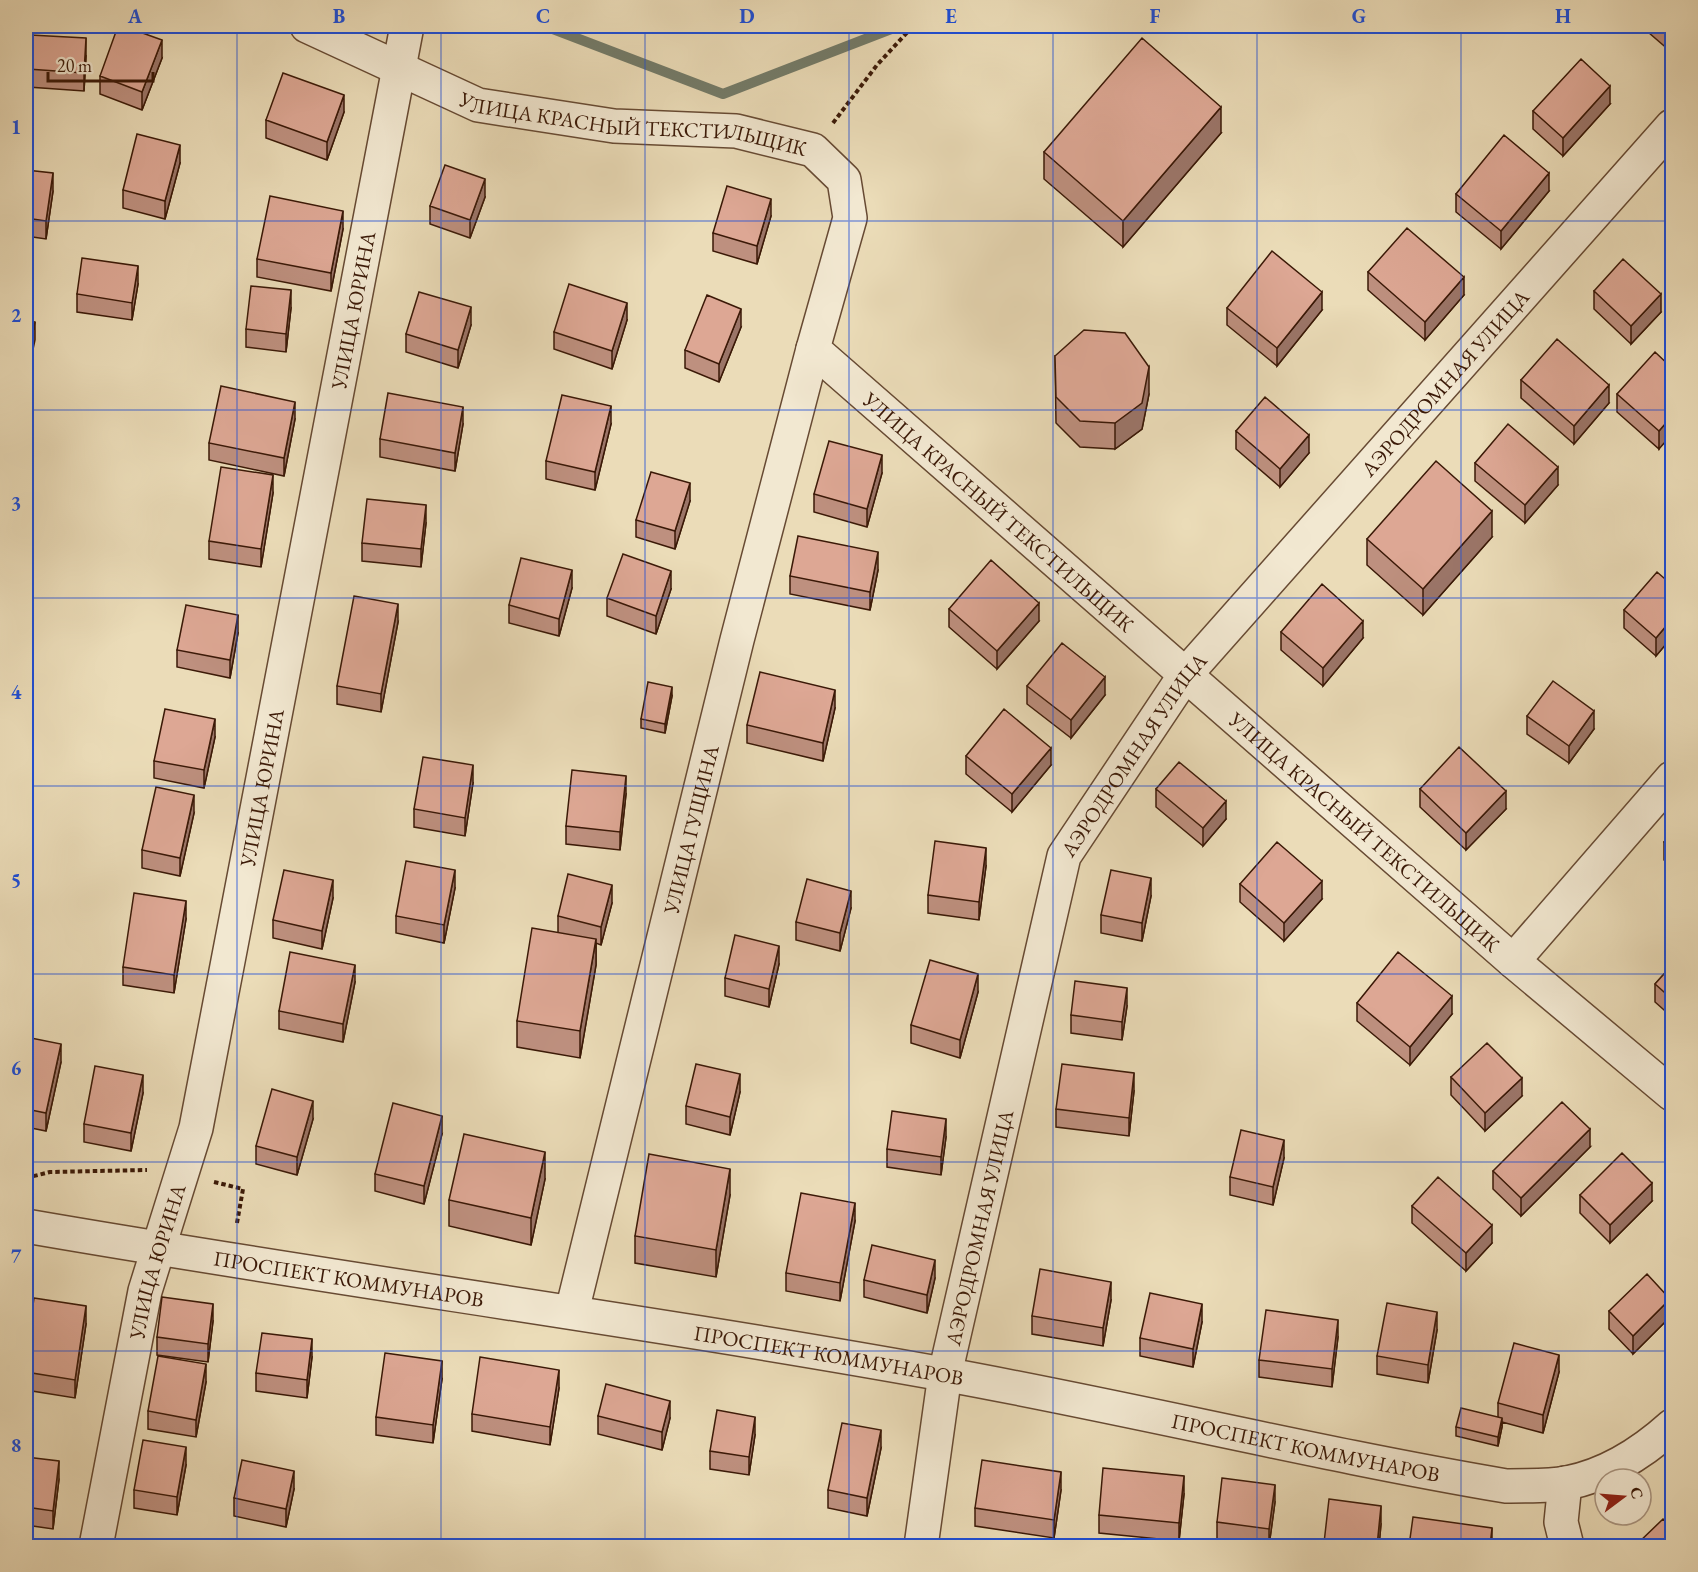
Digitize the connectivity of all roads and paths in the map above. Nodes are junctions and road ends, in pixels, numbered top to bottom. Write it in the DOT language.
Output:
graph roads {
  1 [pos="306,26"];
  2 [pos="913,26"];
  3 [pos="403,46"];
  4 [pos="1672,126"];
  5 [pos="813,150"];
  6 [pos="813,349"];
  7 [pos="1185,675"];
  8 [pos="1672,778"];
  9 [pos="1513,961"];
  10 [pos="1672,1094"];
  11 [pos="149,1170"];
  12 [pos="26,1178"];
  13 [pos="212,1182"];
  14 [pos="237,1223"];
  15 [pos="26,1226"];
  16 [pos="157,1249"];
  17 [pos="572,1311"];
  18 [pos="945,1374"];
  19 [pos="1672,1426"];
  20 [pos="1565,1483"];
  21 [pos="96,1546"];
  22 [pos="921,1546"];
  23 [pos="1567,1546"];
  1 -- 3 [label="street, УЛИЦА КРАСНЫЙ ТЕКСТИЛЬЩИК"];
  2 -- 5 [label="path"];
  3 -- 5 [label="street, УЛИЦА КРАСНЫЙ ТЕКСТИЛЬЩИК"];
  3 -- 16 [label="street, УЛИЦА ЮРИНА"];
  4 -- 7 [label="street, АЭРОДРОМНАЯ УЛИЦА"];
  5 -- 6 [label="street, УЛИЦА КРАСНЫЙ ТЕКСТИЛЬЩИК"];
  6 -- 7 [label="street, УЛИЦА КРАСНЫЙ ТЕКСТИЛЬЩИК"];
  6 -- 17 [label="street, УЛИЦА ГУЩИНА"];
  7 -- 9 [label="street, УЛИЦА КРАСНЫЙ ТЕКСТИЛЬЩИК"];
  7 -- 18 [label="street, АЭРОДРОМНАЯ УЛИЦА"];
  8 -- 9 [label="street"];
  9 -- 10 [label="street, УЛИЦА КРАСНЫЙ ТЕКСТИЛЬЩИК"];
  11 -- 12 [label="path"];
  13 -- 14 [label="path"];
  15 -- 16 [label="street, ПРОСПЕКТ КОММУНАРОВ"];
  16 -- 17 [label="street, ПРОСПЕКТ КОММУНАРОВ"];
  16 -- 21 [label="street, УЛИЦА ЮРИНА"];
  17 -- 18 [label="street, ПРОСПЕКТ КОММУНАРОВ"];
  18 -- 20 [label="street, ПРОСПЕКТ КОММУНАРОВ"];
  18 -- 22 [label="street, АЭРОДРОМНАЯ УЛИЦА"];
  19 -- 20 [label="street, ПРОСПЕКТ КОММУНАРОВ"];
  20 -- 23 [label="street"];
}
